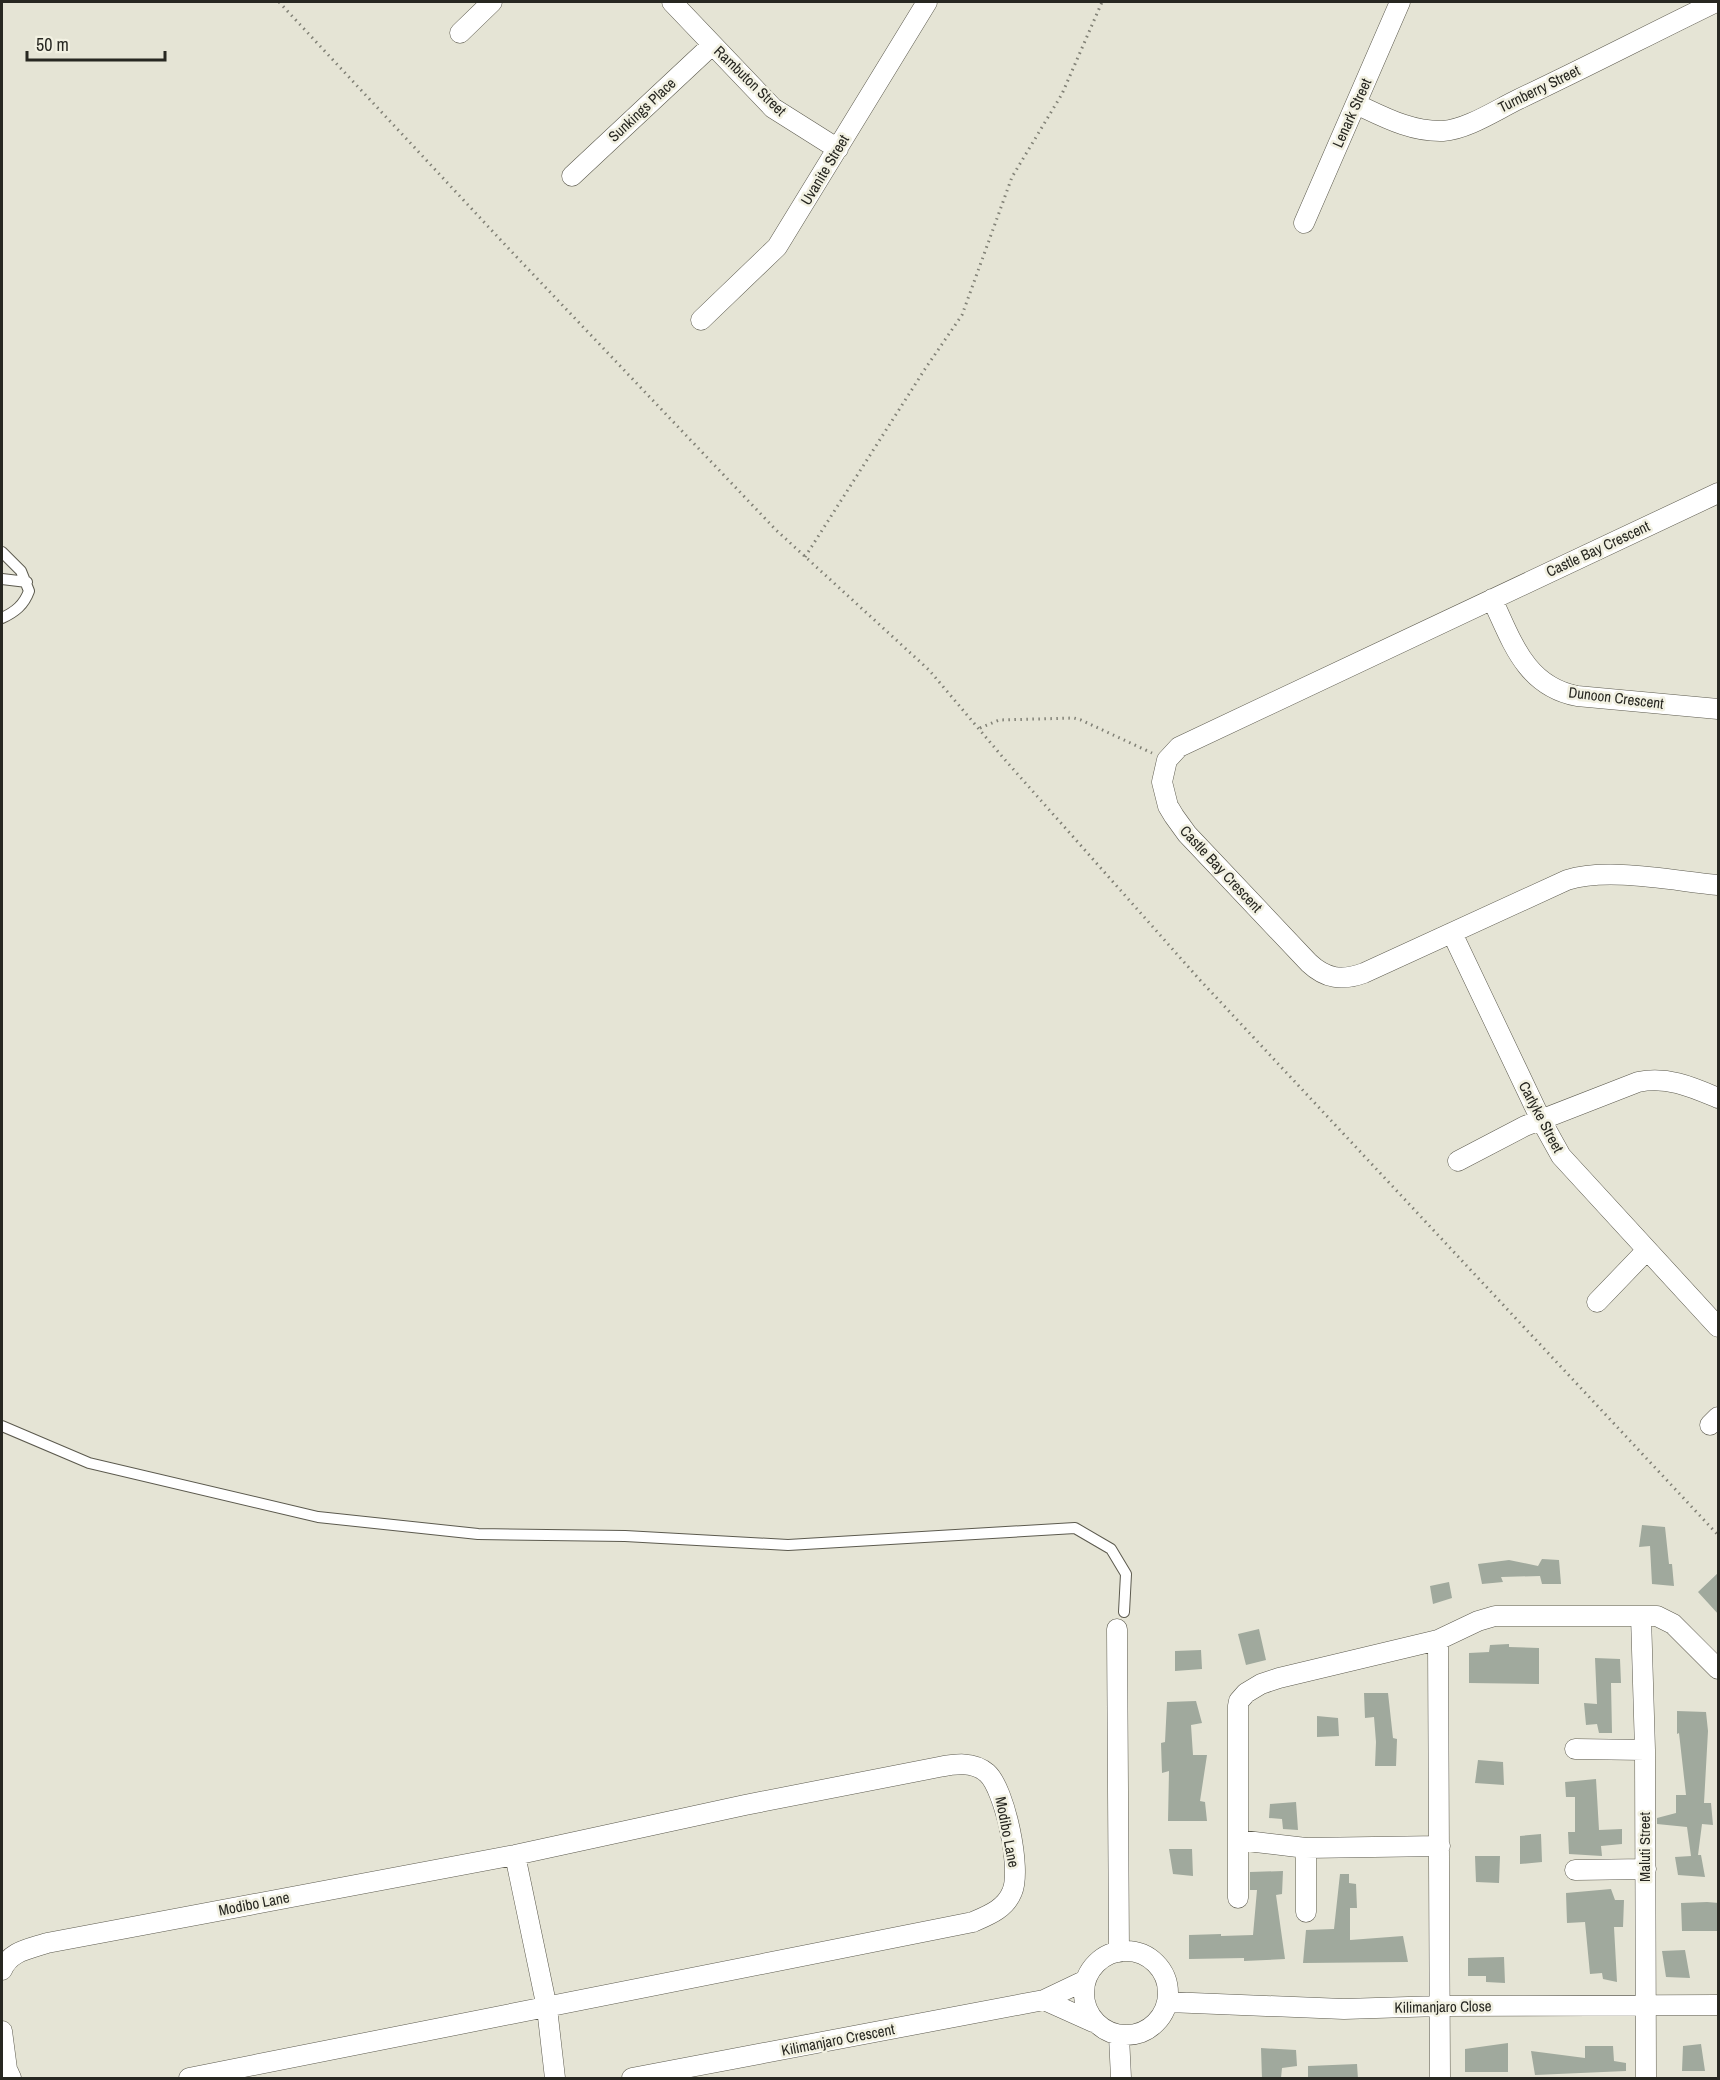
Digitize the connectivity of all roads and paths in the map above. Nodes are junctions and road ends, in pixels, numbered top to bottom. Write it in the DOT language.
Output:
graph roads {
  1 [pos="279,2"];
  2 [pos="492,2"];
  3 [pos="672,2"];
  4 [pos="927,2"];
  5 [pos="1102,2"];
  6 [pos="1400,2"];
  7 [pos="1716,2"];
  8 [pos="460,33"];
  9 [pos="712,45"];
  10 [pos="1356,104"];
  11 [pos="838,149"];
  12 [pos="572,176"];
  13 [pos="1304,224"];
  14 [pos="701,320"];
  15 [pos="1719,493"];
  16 [pos="2,552"];
  17 [pos="805,557"];
  18 [pos="2,579"];
  19 [pos="27,582"];
  20 [pos="1492,599"];
  21 [pos="2,618"];
  22 [pos="1719,709"];
  23 [pos="980,728"];
  24 [pos="1167,760"];
  25 [pos="1719,885"];
  26 [pos="1452,933"];
  27 [pos="1719,1098"];
  28 [pos="1541,1120"];
  29 [pos="1458,1161"];
  30 [pos="1647,1250"];
  31 [pos="1597,1302"];
  32 [pos="1719,1327"];
  33 [pos="2,1426"];
  34 [pos="1719,1535"];
  35 [pos="1641,1616"];
  36 [pos="1121,1620"];
  37 [pos="1438,1640"];
  38 [pos="1719,1670"];
  39 [pos="1575,1749"];
  40 [pos="1645,1750"];
  41 [pos="1238,1840"];
  42 [pos="1440,1846"];
  43 [pos="1306,1848"];
  44 [pos="515,1855"];
  45 [pos="1646,1869"];
  46 [pos="1575,1870"];
  47 [pos="1238,1898"];
  48 [pos="1306,1912"];
  49 [pos="1119,1952"];
  50 [pos="2,1970"];
  51 [pos="1086,1980"];
  52 [pos="1044,2000"];
  53 [pos="1168,2002"];
  54 [pos="1440,2006"];
  55 [pos="1719,2006"];
  56 [pos="1646,2007"];
  57 [pos="547,2008"];
  58 [pos="1093,2022"];
  59 [pos="2,2031"];
  60 [pos="1119,2036"];
  61 [pos="11,2079"];
  62 [pos="189,2079"];
  63 [pos="555,2079"];
  64 [pos="632,2079"];
  65 [pos="1121,2079"];
  66 [pos="1440,2079"];
  67 [pos="1646,2079"];
  1 -- 17 [label="path"];
  2 -- 8 [label="street"];
  3 -- 9 [label="street, Rambuton Street"];
  4 -- 11 [label="street, Uvanite Street"];
  5 -- 17 [label="path"];
  6 -- 10 [label="street, Lenark Street"];
  7 -- 10 [label="street, Turnberry Street"];
  9 -- 11 [label="street, Rambuton Street"];
  9 -- 12 [label="street, Sunkings Place"];
  10 -- 13 [label="street, Lenark Street"];
  11 -- 14 [label="street, Uvanite Street"];
  15 -- 20 [label="street, Castle Bay Crescent"];
  16 -- 19 [label="lane"];
  17 -- 23 [label="path"];
  18 -- 19 [label="lane"];
  19 -- 21 [label="lane"];
  20 -- 22 [label="street, Dunoon Crescent"];
  20 -- 24 [label="street, Castle Bay Crescent"];
  23 -- 24 [label="path"];
  23 -- 34 [label="path"];
  24 -- 26 [label="street, Castle Bay Crescent"];
  25 -- 26 [label="street, Castle Bay Crescent"];
  26 -- 28 [label="street, Carlyke Street"];
  27 -- 28 [label="street"];
  28 -- 29 [label="street"];
  28 -- 30 [label="street, Carlyke Street"];
  30 -- 31 [label="street"];
  30 -- 32 [label="street, Carlyke Street"];
  33 -- 36 [label="lane"];
  35 -- 37 [label="street"];
  35 -- 38 [label="street"];
  35 -- 40 [label="street, Maluti Street"];
  36 -- 49 [label="street"];
  37 -- 41 [label="street"];
  37 -- 42 [label="street"];
  39 -- 40 [label="street"];
  40 -- 45 [label="street, Maluti Street"];
  41 -- 43 [label="street"];
  41 -- 47 [label="street"];
  42 -- 43 [label="street"];
  42 -- 54 [label="street"];
  43 -- 48 [label="street"];
  44 -- 50 [label="street, Modibo Lane"];
  44 -- 57 [label="street"];
  44 -- 57 [label="street, Modibo Lane"];
  45 -- 46 [label="street"];
  45 -- 56 [label="street, Maluti Street"];
  49 -- 51 [label="street"];
  49 -- 53 [label="street"];
  51 -- 52 [label="street, Kilimanjaro Crescent"];
  51 -- 58 [label="street"];
  52 -- 58 [label="street"];
  52 -- 64 [label="street, Kilimanjaro Crescent"];
  53 -- 54 [label="street, Kilimanjaro Close"];
  53 -- 60 [label="street"];
  54 -- 56 [label="street, Kilimanjaro Close"];
  54 -- 66 [label="street"];
  55 -- 56 [label="street, Kilimanjaro Close"];
  56 -- 67 [label="street, Maluti Street"];
  57 -- 62 [label="street, Modibo Lane"];
  57 -- 63 [label="street"];
  58 -- 60 [label="street"];
  59 -- 61 [label="street"];
  60 -- 65 [label="street"];
}
